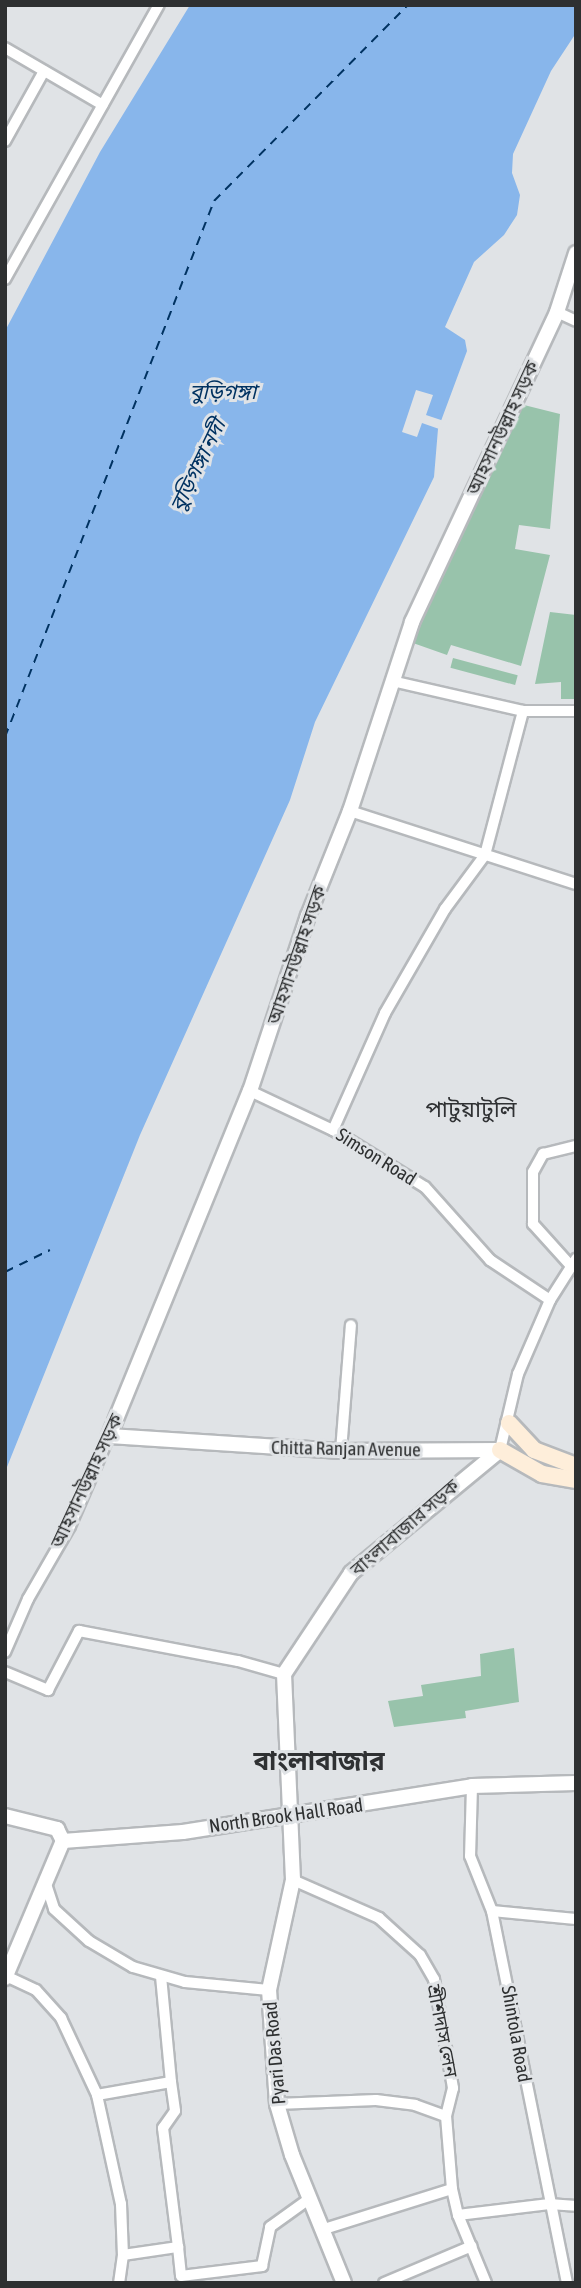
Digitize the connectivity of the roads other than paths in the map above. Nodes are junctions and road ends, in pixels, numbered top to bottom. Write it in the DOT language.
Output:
graph roads {
  1 [pos="159,5"];
  2 [pos="5,48"];
  3 [pos="44,71"];
  4 [pos="103,105"];
  5 [pos="5,141"];
  6 [pos="576,253"];
  7 [pos="5,279"];
  8 [pos="557,312"];
  9 [pos="576,321"];
  10 [pos="392,681"];
  11 [pos="576,710"];
  12 [pos="523,711"];
  13 [pos="351,811"];
  14 [pos="485,855"];
  15 [pos="576,884"];
  16 [pos="250,1091"];
  17 [pos="333,1130"];
  18 [pos="576,1146"];
  19 [pos="573,1263"];
  20 [pos="550,1300"];
  21 [pos="351,1325"];
  22 [pos="509,1423"];
  23 [pos="109,1436"];
  24 [pos="500,1450"];
  25 [pos="341,1451"];
  26 [pos="576,1466"];
  27 [pos="576,1480"];
  28 [pos="5,1652"];
  29 [pos="5,1672"];
  30 [pos="285,1674"];
  31 [pos="576,1783"];
  32 [pos="472,1786"];
  33 [pos="290,1815"];
  34 [pos="5,1816"];
  35 [pos="63,1841"];
  36 [pos="293,1880"];
  37 [pos="47,1887"];
  38 [pos="492,1911"];
  39 [pos="576,1919"];
  40 [pos="161,1976"];
  41 [pos="6,1977"];
  42 [pos="269,1990"];
  43 [pos="171,2082"];
  44 [pos="97,2095"];
  45 [pos="278,2104"];
  46 [pos="446,2116"];
  47 [pos="453,2189"];
  48 [pos="309,2199"];
  49 [pos="550,2204"];
  50 [pos="576,2206"];
  51 [pos="458,2215"];
  52 [pos="321,2230"];
  53 [pos="472,2246"];
  54 [pos="178,2247"];
  55 [pos="124,2255"];
  56 [pos="119,2283"];
  57 [pos="344,2283"];
  58 [pos="384,2283"];
  59 [pos="485,2283"];
  60 [pos="567,2283"];
  1 -- 4 [label="street"];
  2 -- 3 [label="street"];
  3 -- 4 [label="street"];
  3 -- 5 [label="street"];
  4 -- 7 [label="street"];
  6 -- 8 [label="street, আহসানউল্লাহ সড়ক"];
  8 -- 9 [label="street"];
  8 -- 10 [label="street, আহসানউল্লাহ সড়ক"];
  10 -- 12 [label="street"];
  10 -- 13 [label="street, আহসানউল্লাহ সড়ক"];
  11 -- 12 [label="street"];
  12 -- 14 [label="street"];
  13 -- 14 [label="street"];
  13 -- 16 [label="street, আহসানউল্লাহ সড়ক"];
  14 -- 15 [label="street"];
  14 -- 17 [label="street"];
  16 -- 17 [label="street, Simson Road"];
  16 -- 23 [label="street, আহসানউল্লাহ সড়ক"];
  17 -- 20 [label="street, Simson Road"];
  18 -- 19 [label="street"];
  19 -- 20 [label="street"];
  20 -- 22 [label="street"];
  21 -- 25 [label="street"];
  22 -- 24 [label="street"];
  22 -- 26 [label="main road"];
  23 -- 25 [label="street, Chitta Ranjan Avenue"];
  23 -- 28 [label="street, আহসানউল্লাহ সড়ক"];
  24 -- 25 [label="street, Chitta Ranjan Avenue"];
  24 -- 27 [label="main road"];
  24 -- 30 [label="street, বাংলাবাজার সড়ক"];
  29 -- 30 [label="street"];
  30 -- 33 [label="street"];
  31 -- 32 [label="street, North Brook Hall Road"];
  32 -- 33 [label="street, North Brook Hall Road"];
  32 -- 38 [label="street, Shintola Road"];
  33 -- 35 [label="street, North Brook Hall Road"];
  33 -- 36 [label="street, Pyari Das Road"];
  34 -- 35 [label="street"];
  35 -- 37 [label="street"];
  36 -- 42 [label="street, Pyari Das Road"];
  36 -- 46 [label="street, শ্রীশদাস লেন"];
  37 -- 40 [label="street"];
  37 -- 41 [label="street"];
  38 -- 39 [label="street"];
  38 -- 49 [label="street, Shintola Road"];
  40 -- 42 [label="street"];
  40 -- 43 [label="street"];
  41 -- 44 [label="street"];
  42 -- 45 [label="street, Pyari Das Road"];
  43 -- 44 [label="street"];
  43 -- 54 [label="street"];
  44 -- 55 [label="street"];
  45 -- 46 [label="street"];
  45 -- 48 [label="street, Pyari Das Road"];
  46 -- 47 [label="street, শ্রীশদাস লেন"];
  47 -- 51 [label="street, শ্রীশদাস লেন"];
  47 -- 52 [label="street"];
  48 -- 52 [label="street, Pyari Das Road"];
  48 -- 54 [label="street"];
  49 -- 50 [label="street"];
  49 -- 51 [label="street"];
  49 -- 60 [label="street, Shintola Road"];
  51 -- 53 [label="street, শ্রীশদাস লেন"];
  52 -- 57 [label="street, Pyari Das Road"];
  53 -- 58 [label="street"];
  53 -- 59 [label="street, শ্রীশদাস লেন"];
  54 -- 55 [label="street"];
  55 -- 56 [label="street"];
}
